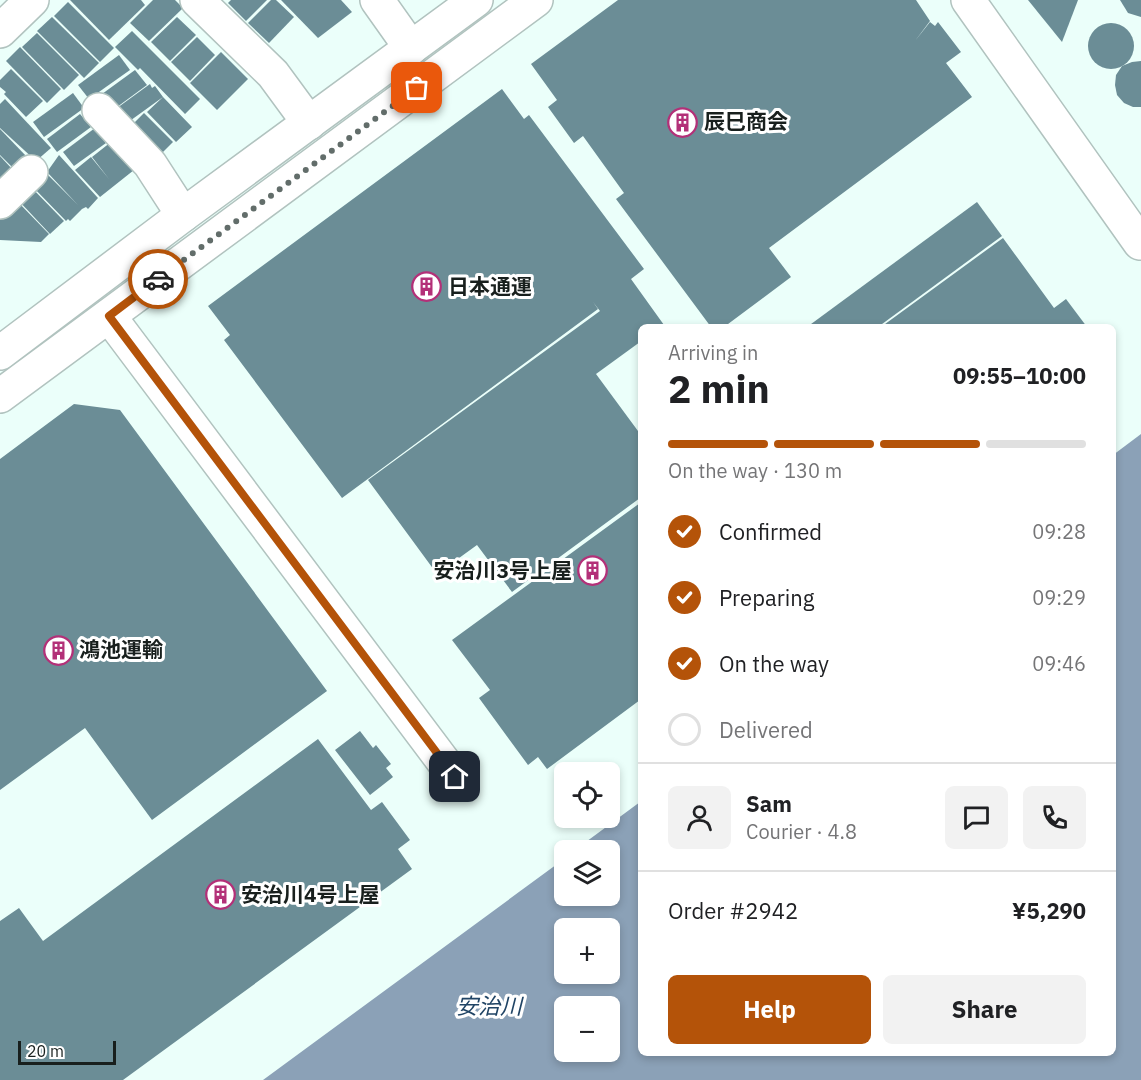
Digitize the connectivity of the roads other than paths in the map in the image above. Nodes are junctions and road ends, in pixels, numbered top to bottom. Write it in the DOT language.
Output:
graph roads {
  1 [pos="32,0"];
  2 [pos="197,0"];
  3 [pos="377,0"];
  4 [pos="476,0"];
  5 [pos="536,0"];
  6 [pos="968,0"];
  7 [pos="0,31"];
  8 [pos="411,48"];
  9 [pos="99,110"];
  10 [pos="309,123"];
  11 [pos="31,172"];
  12 [pos="0,202"];
  13 [pos="183,215"];
  14 [pos="1140,243"];
  15 [pos="109,316"];
  16 [pos="6,337"];
  17 [pos="0,396"];
  18 [pos="455,777"];
  1 -- 7 [label="street"];
  2 -- 10 [label="street"];
  3 -- 8 [label="street"];
  4 -- 8 [label="street"];
  5 -- 15 [label="street"];
  6 -- 14 [label="street"];
  8 -- 10 [label="street"];
  9 -- 13 [label="street"];
  10 -- 13 [label="street"];
  11 -- 12 [label="street"];
  13 -- 16 [label="street"];
  15 -- 16 [label="street"];
  15 -- 17 [label="street"];
  15 -- 18 [label="street"];
}
